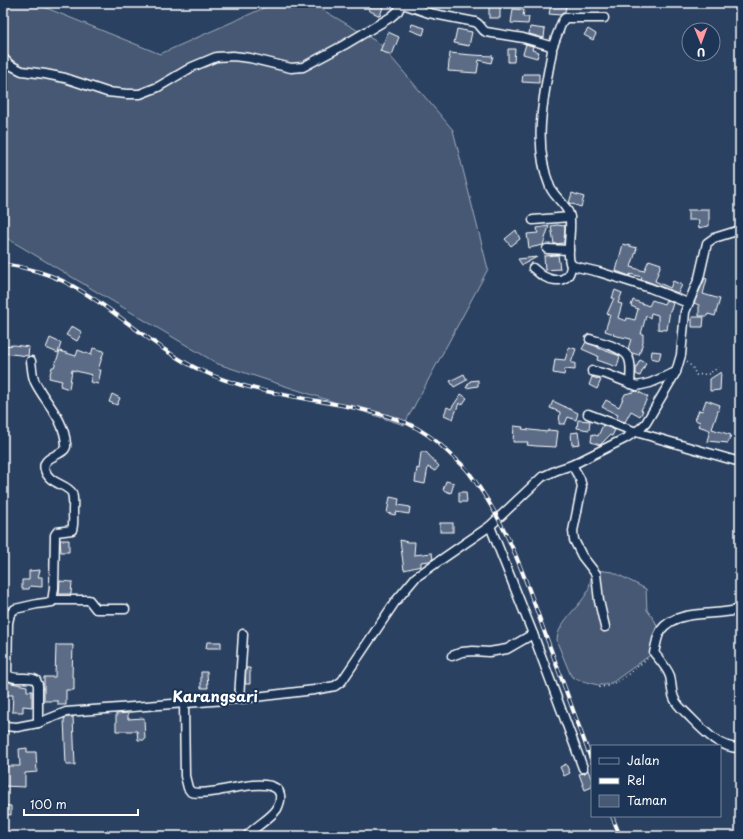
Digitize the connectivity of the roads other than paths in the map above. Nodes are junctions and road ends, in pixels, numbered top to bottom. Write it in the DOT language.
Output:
graph roads {
  1 [pos="401,3"];
  2 [pos="604,18"];
  3 [pos="552,48"];
  4 [pos="3,58"];
  5 [pos="570,217"];
  6 [pos="533,220"];
  7 [pos="740,230"];
  8 [pos="547,249"];
  9 [pos="569,250"];
  10 [pos="571,264"];
  11 [pos="532,268"];
  12 [pos="688,303"];
  13 [pos="590,339"];
  14 [pos="31,360"];
  15 [pos="592,371"];
  16 [pos="676,372"];
  17 [pos="630,384"];
  18 [pos="588,414"];
  19 [pos="636,432"];
  20 [pos="740,462"];
  21 [pos="572,465"];
  22 [pos="490,526"];
  23 [pos="53,600"];
  24 [pos="125,609"];
  25 [pos="740,609"];
  26 [pos="604,626"];
  27 [pos="243,634"];
  28 [pos="533,634"];
  29 [pos="452,656"];
  30 [pos="239,699"];
  31 [pos="184,703"];
  32 [pos="38,723"];
  33 [pos="3,726"];
  34 [pos="740,748"];
  35 [pos="583,768"];
  36 [pos="247,836"];
  1 -- 3 [label="street"];
  1 -- 4 [label="street"];
  2 -- 3 [label="street"];
  3 -- 5 [label="street"];
  5 -- 6 [label="street"];
  5 -- 9 [label="street"];
  7 -- 12 [label="street"];
  8 -- 9 [label="street"];
  9 -- 10 [label="street"];
  10 -- 11 [label="street"];
  10 -- 12 [label="street"];
  12 -- 16 [label="street"];
  13 -- 17 [label="street"];
  14 -- 23 [label="street"];
  15 -- 17 [label="street"];
  16 -- 17 [label="street"];
  16 -- 19 [label="street"];
  18 -- 19 [label="street"];
  19 -- 20 [label="street"];
  19 -- 21 [label="street"];
  21 -- 22 [label="street"];
  21 -- 26 [label="street"];
  22 -- 28 [label="street"];
  22 -- 30 [label="street"];
  23 -- 24 [label="street"];
  23 -- 32 [label="street"];
  25 -- 34 [label="street"];
  27 -- 30 [label="street"];
  28 -- 29 [label="street"];
  28 -- 35 [label="street"];
  30 -- 31 [label="street"];
  31 -- 32 [label="street"];
  31 -- 36 [label="street"];
  32 -- 33 [label="street"];
}
